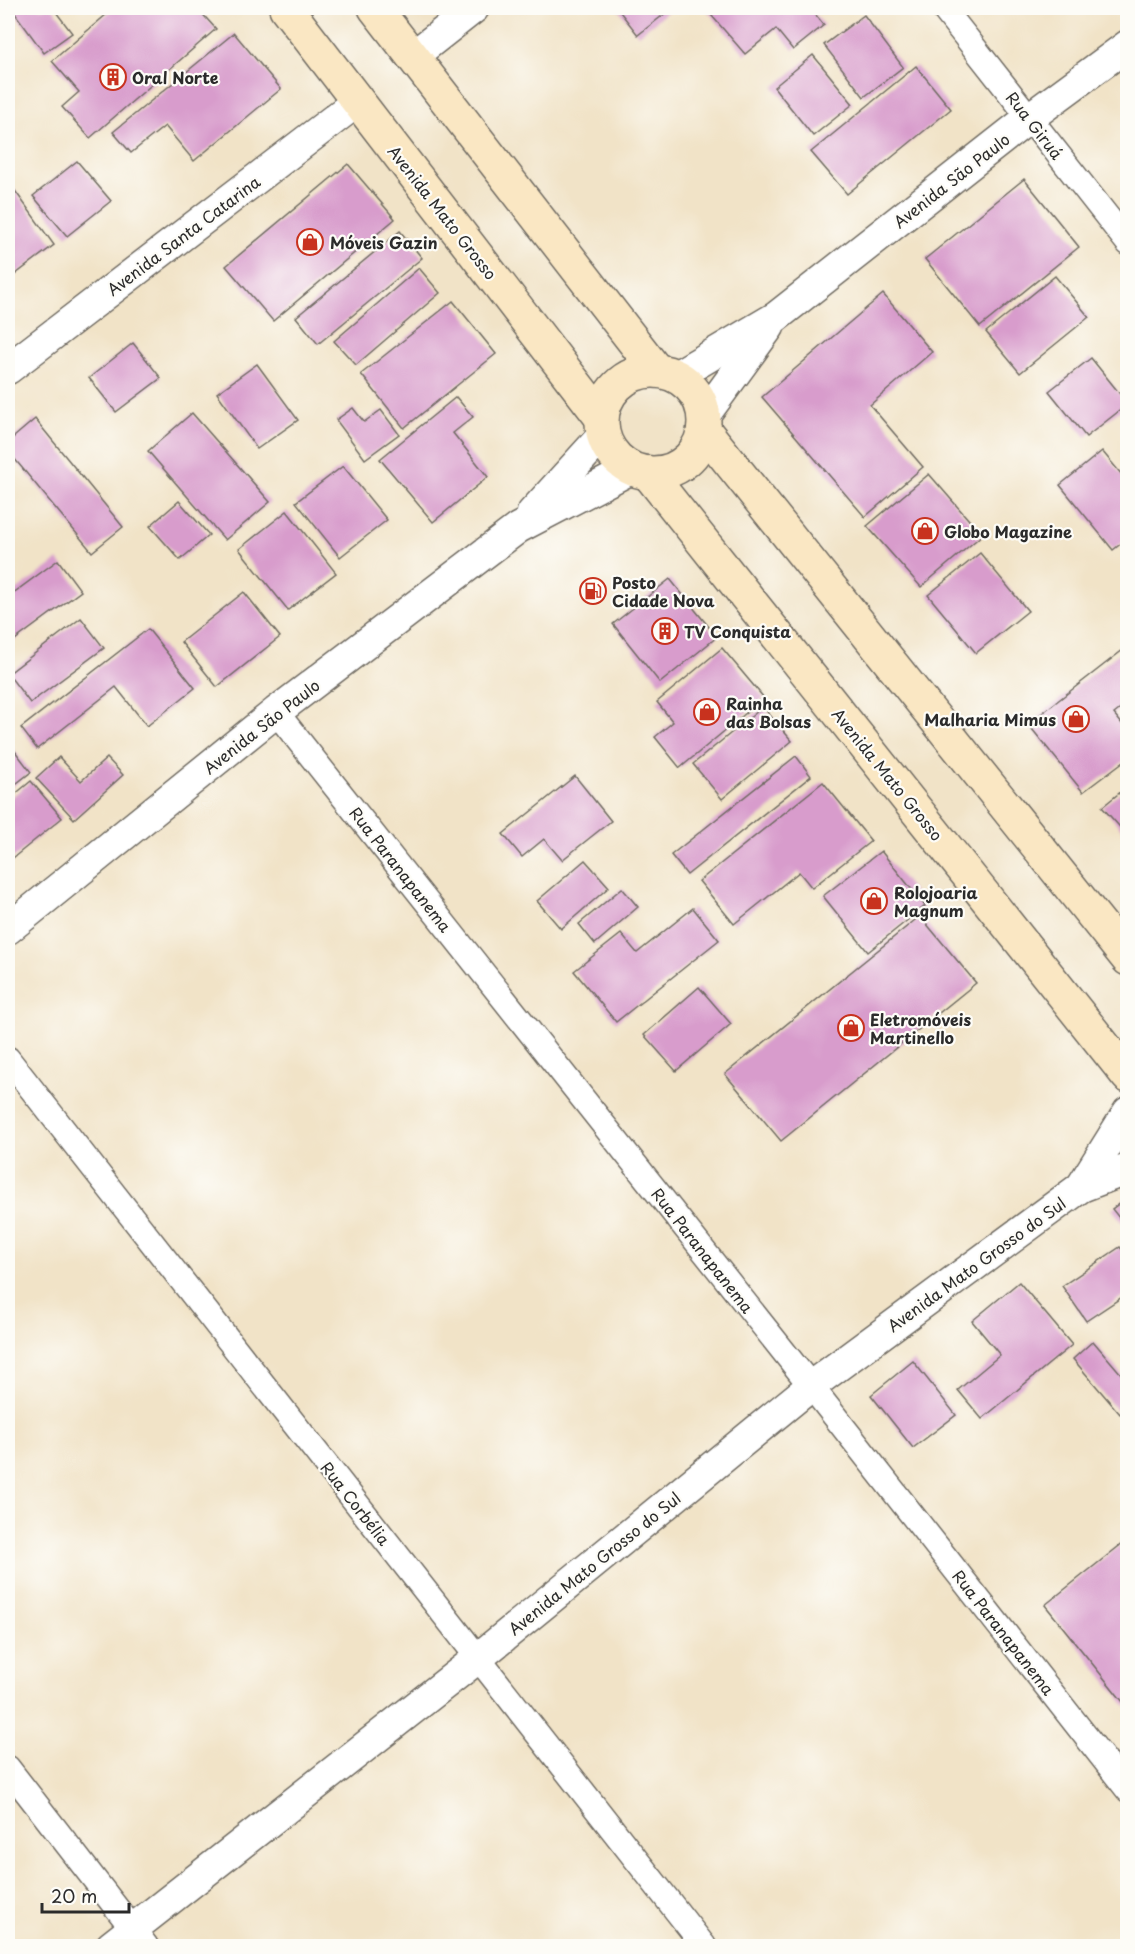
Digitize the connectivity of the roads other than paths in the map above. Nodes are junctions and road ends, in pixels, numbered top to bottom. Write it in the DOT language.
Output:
graph roads {
  1 [pos="286,8"];
  2 [pos="375,8"];
  3 [pos="474,8"];
  4 [pos="943,8"];
  5 [pos="1128,45"];
  6 [pos="413,56"];
  7 [pos="358,101"];
  8 [pos="1029,118"];
  9 [pos="1128,243"];
  10 [pos="776,317"];
  11 [pos="8,369"];
  12 [pos="666,373"];
  13 [pos="704,423"];
  14 [pos="602,426"];
  15 [pos="640,471"];
  16 [pos="518,528"];
  17 [pos="276,712"];
  18 [pos="8,929"];
  19 [pos="1128,959"];
  20 [pos="8,1059"];
  21 [pos="1128,1076"];
  22 [pos="1128,1112"];
  23 [pos="1128,1169"];
  24 [pos="1081,1187"];
  25 [pos="811,1386"];
  26 [pos="478,1658"];
  27 [pos="8,1768"];
  28 [pos="1128,1790"];
  29 [pos="130,1941"];
  30 [pos="704,1947"];
  1 -- 7 [label="main road, Avenida Mato Grosso"];
  2 -- 6 [label="main road"];
  3 -- 6 [label="street"];
  4 -- 8 [label="street, Rua Giruá"];
  5 -- 8 [label="street, Avenida São Paulo"];
  6 -- 12 [label="main road"];
  7 -- 11 [label="street, Avenida Santa Catarina"];
  7 -- 14 [label="main road, Avenida Mato Grosso"];
  8 -- 9 [label="street, Rua Giruá"];
  8 -- 10 [label="street, Avenida São Paulo"];
  10 -- 12 [label="street, Avenida São Paulo"];
  10 -- 13 [label="street, Avenida São Paulo"];
  12 -- 13 [label="main road"];
  12 -- 14 [label="main road"];
  13 -- 15 [label="main road"];
  13 -- 19 [label="main road"];
  14 -- 15 [label="main road"];
  14 -- 16 [label="street, Avenida São Paulo"];
  15 -- 16 [label="street, Avenida São Paulo"];
  15 -- 21 [label="main road, Avenida Mato Grosso"];
  16 -- 17 [label="street, Avenida São Paulo"];
  17 -- 18 [label="street, Avenida São Paulo"];
  17 -- 25 [label="street, Rua Paranapanema"];
  20 -- 26 [label="street, Rua Corbélia"];
  22 -- 24 [label="street"];
  23 -- 24 [label="street"];
  24 -- 25 [label="street, Avenida Mato Grosso do Sul"];
  25 -- 26 [label="street, Avenida Mato Grosso do Sul"];
  25 -- 28 [label="street, Rua Paranapanema"];
  26 -- 29 [label="street, Avenida Mato Grosso do Sul"];
  26 -- 30 [label="street, Rua Corbélia"];
  27 -- 29 [label="street"];
}
